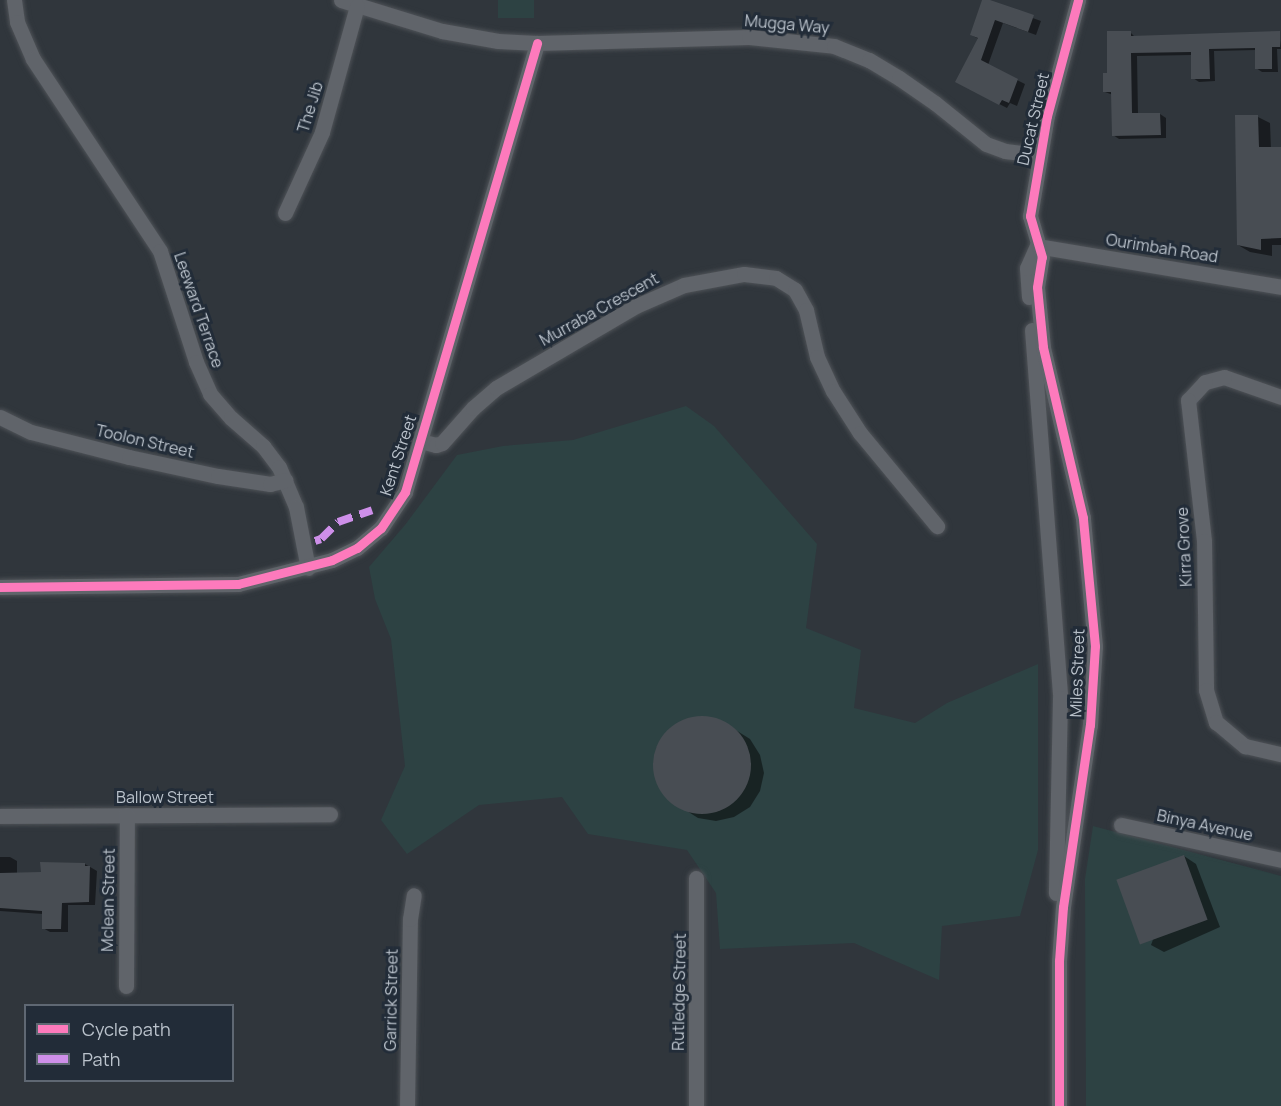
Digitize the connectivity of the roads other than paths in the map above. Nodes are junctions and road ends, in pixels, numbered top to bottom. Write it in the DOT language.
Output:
graph roads {
  1 [pos="14,0"];
  2 [pos="341,0"];
  3 [pos="1078,0"];
  4 [pos="357,6"];
  5 [pos="537,43"];
  6 [pos="1038,155"];
  7 [pos="285,213"];
  8 [pos="1037,246"];
  9 [pos="1281,287"];
  10 [pos="1281,396"];
  11 [pos="0,417"];
  12 [pos="420,441"];
  13 [pos="286,480"];
  14 [pos="937,526"];
  15 [pos="308,568"];
  16 [pos="0,587"];
  17 [pos="1281,754"];
  18 [pos="330,814"];
  19 [pos="127,815"];
  20 [pos="0,816"];
  21 [pos="1121,825"];
  22 [pos="1281,860"];
  23 [pos="696,878"];
  24 [pos="414,895"];
  25 [pos="1059,961"];
  26 [pos="126,986"];
  27 [pos="407,1106"];
  28 [pos="696,1106"];
  29 [pos="1059,1106"];
  1 -- 13 [label="street, Leeward Terrace"];
  2 -- 4 [label="street, Mugga Way"];
  3 -- 6 [label="street, Ducat Street"];
  4 -- 5 [label="street, Mugga Way"];
  4 -- 7 [label="street, The Jib"];
  5 -- 6 [label="street, Mugga Way"];
  5 -- 12 [label="street, Kent Street"];
  6 -- 8 [label="street, Ducat Street"];
  8 -- 9 [label="street, Ourimbah Road"];
  8 -- 25 [label="street, Miles Street"];
  8 -- 25 [label="street, Miles Street"];
  10 -- 17 [label="street, Kirra Grove"];
  11 -- 13 [label="street, Toolon Street"];
  12 -- 14 [label="street, Murraba Crescent"];
  12 -- 15 [label="street, Kent Street"];
  13 -- 15 [label="street, Leeward Terrace"];
  15 -- 16 [label="street, Kent Street"];
  18 -- 19 [label="street, Ballow Street"];
  19 -- 20 [label="street, Ballow Street"];
  19 -- 26 [label="street, Mclean Street"];
  21 -- 22 [label="street, Binya Avenue"];
  23 -- 28 [label="street, Rutledge Street"];
  24 -- 27 [label="street, Garrick Street"];
  25 -- 29 [label="street, Miles Street"];
}
